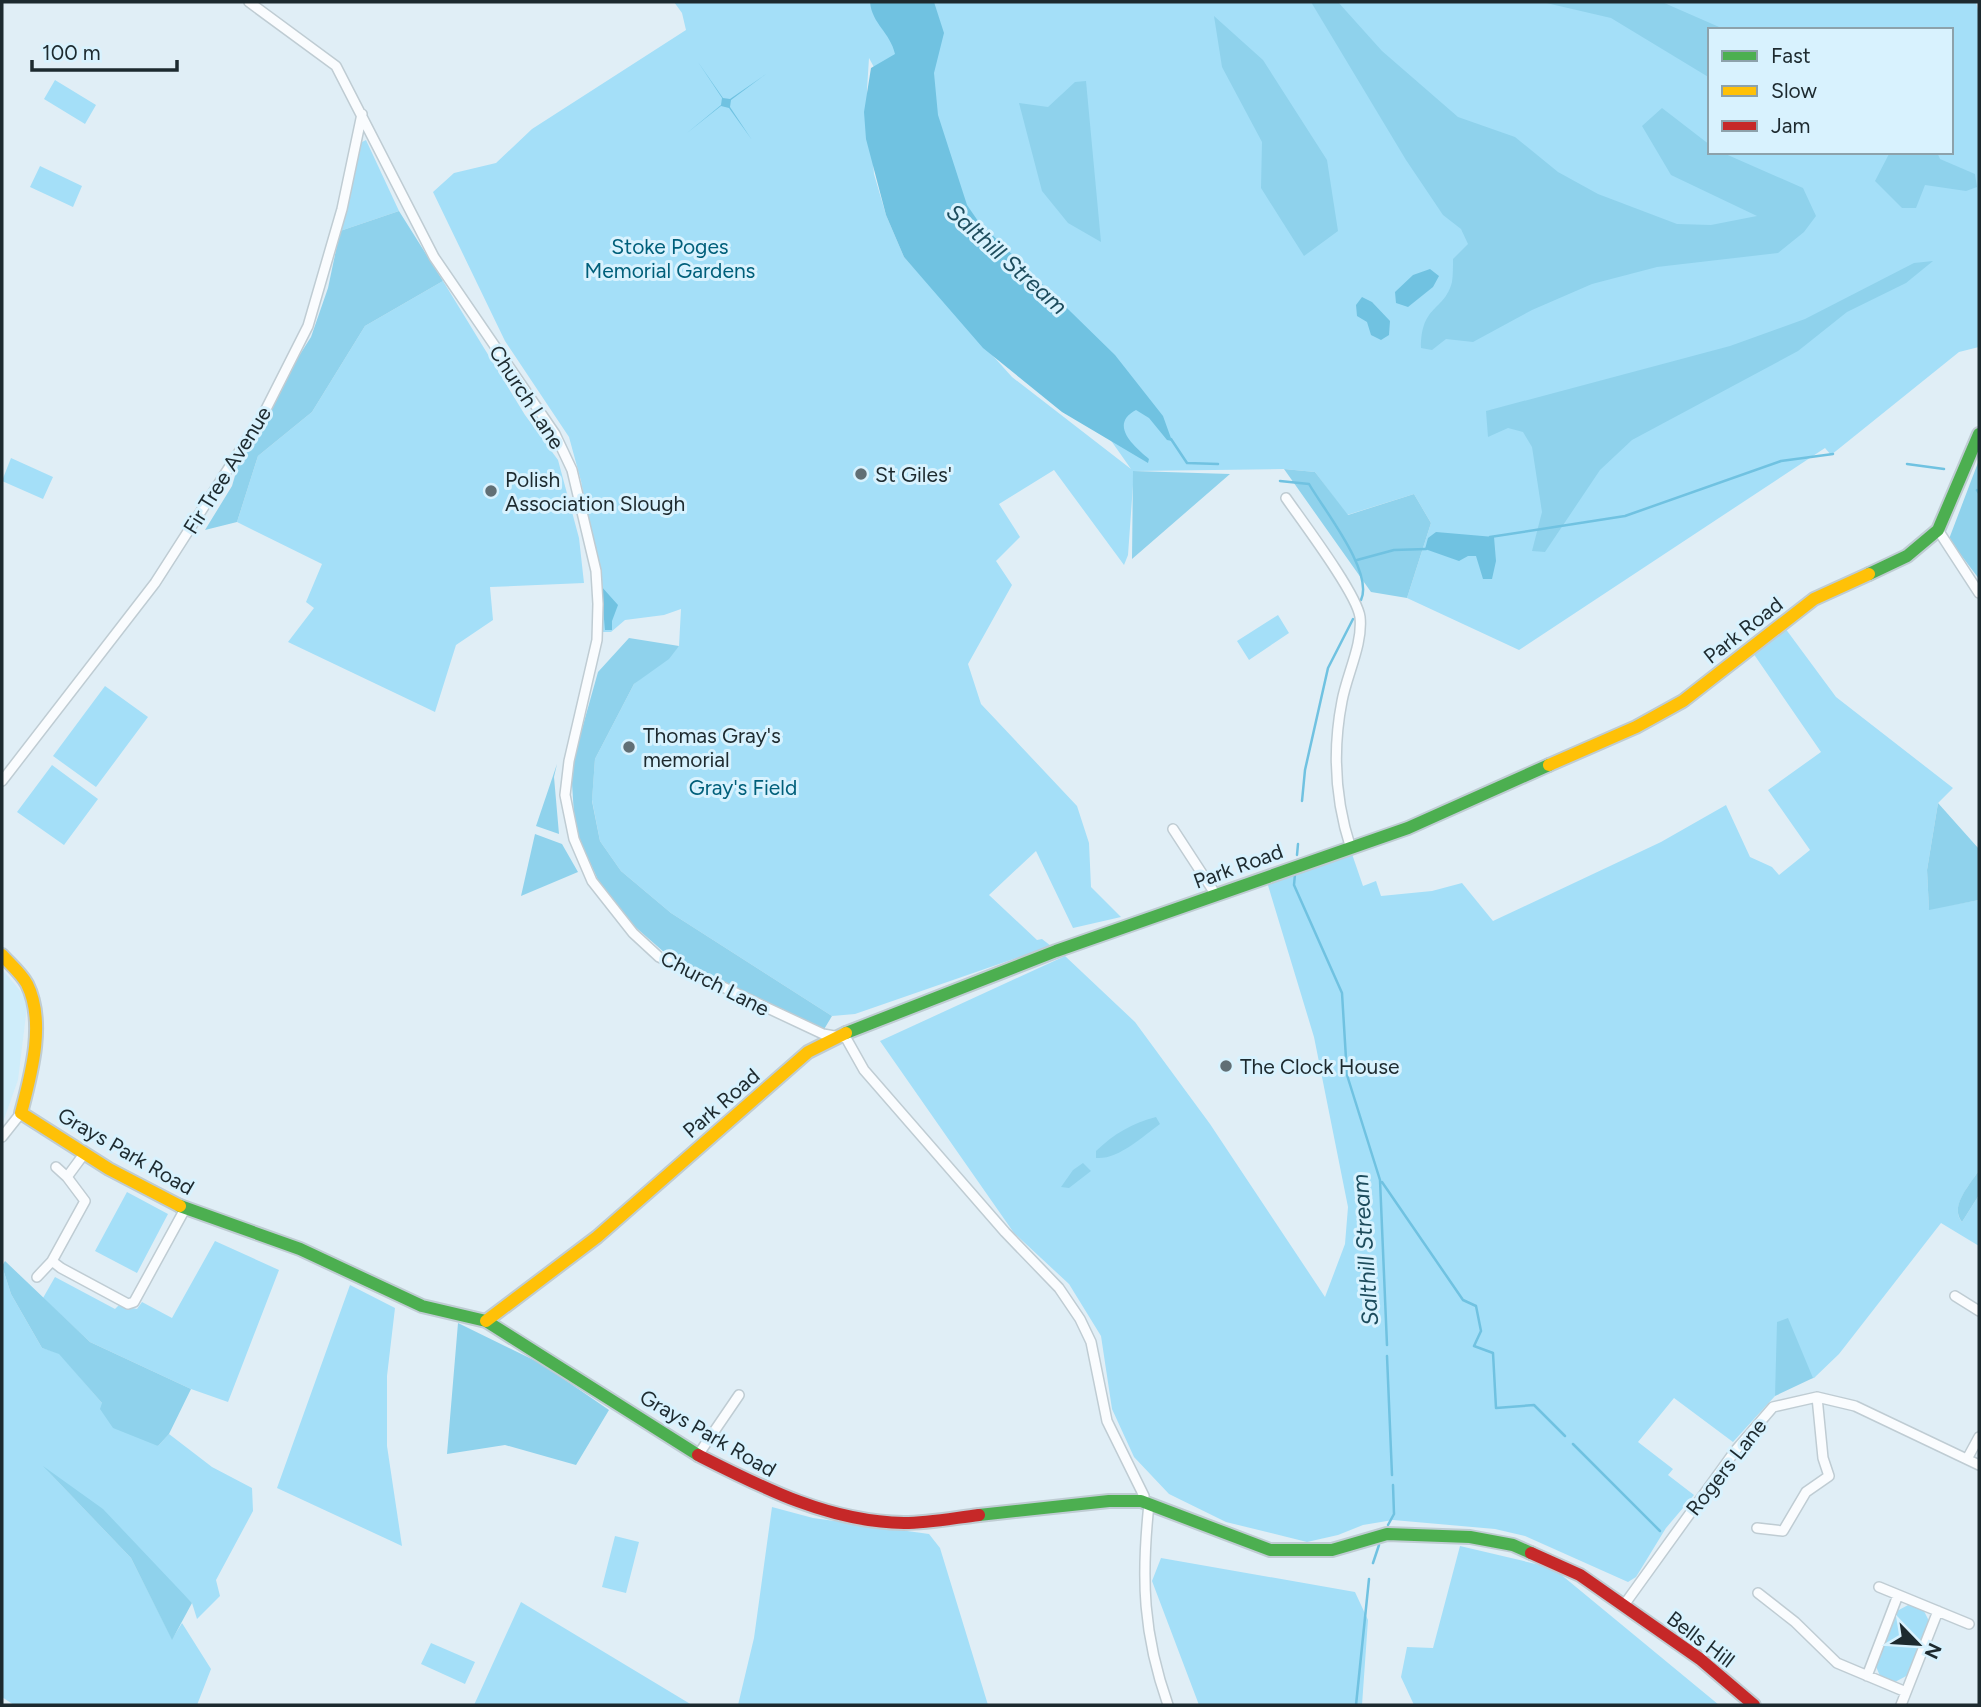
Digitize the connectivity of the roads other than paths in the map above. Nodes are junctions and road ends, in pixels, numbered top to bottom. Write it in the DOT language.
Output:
graph roads {
  1 [pos="249,2"];
  2 [pos="362,114"];
  3 [pos="1979,435"];
  4 [pos="1286,498"];
  5 [pos="1938,530"];
  6 [pos="1979,593"];
  7 [pos="2,781"];
  8 [pos="1173,829"];
  9 [pos="1351,849"];
  10 [pos="1216,895"];
  11 [pos="2,955"];
  12 [pos="839,1036"];
  13 [pos="22,1113"];
  14 [pos="2,1137"];
  15 [pos="84,1154"];
  16 [pos="56,1167"];
  17 [pos="67,1177"];
  18 [pos="185,1209"];
  19 [pos="52,1261"];
  20 [pos="37,1277"];
  21 [pos="1955,1296"];
  22 [pos="1979,1311"];
  23 [pos="486,1321"];
  24 [pos="739,1395"];
  25 [pos="1817,1397"];
  26 [pos="1979,1437"];
  27 [pos="698,1455"];
  28 [pos="1968,1459"];
  29 [pos="1979,1465"];
  30 [pos="1145,1502"];
  31 [pos="1757,1528"];
  32 [pos="1879,1587"];
  33 [pos="1758,1593"];
  34 [pos="1898,1595"];
  35 [pos="1623,1605"];
  36 [pos="1938,1611"];
  37 [pos="1969,1624"];
  38 [pos="1867,1676"];
  39 [pos="1906,1692"];
  40 [pos="1168,1705"];
  41 [pos="1754,1705"];
  42 [pos="1901,1705"];
  1 -- 2 [label="street, Church Lane"];
  2 -- 7 [label="street, Fir Tree Avenue"];
  2 -- 12 [label="street, Church Lane"];
  3 -- 5 [label="main road, Park Road"];
  4 -- 9 [label="street"];
  5 -- 6 [label="street"];
  5 -- 9 [label="main road, Park Road"];
  8 -- 10 [label="street"];
  9 -- 10 [label="main road, Park Road"];
  10 -- 12 [label="main road, Park Road"];
  11 -- 13 [label="main road"];
  12 -- 23 [label="main road, Park Road"];
  12 -- 30 [label="street"];
  13 -- 14 [label="street"];
  13 -- 15 [label="main road, Grays Park Road"];
  15 -- 17 [label="street"];
  15 -- 18 [label="main road, Grays Park Road"];
  16 -- 17 [label="street"];
  17 -- 19 [label="street"];
  18 -- 19 [label="street"];
  18 -- 23 [label="main road, Grays Park Road"];
  19 -- 20 [label="street"];
  21 -- 22 [label="street"];
  23 -- 27 [label="main road, Grays Park Road"];
  24 -- 27 [label="street"];
  25 -- 28 [label="street, Rogers Lane"];
  25 -- 31 [label="street"];
  25 -- 35 [label="street, Rogers Lane"];
  26 -- 28 [label="street"];
  27 -- 30 [label="main road, Grays Park Road"];
  28 -- 29 [label="street, Rogers Lane"];
  30 -- 35 [label="main road, Grays Park Road"];
  30 -- 40 [label="street"];
  32 -- 34 [label="street"];
  33 -- 38 [label="street"];
  34 -- 36 [label="street"];
  34 -- 38 [label="street"];
  35 -- 41 [label="main road, Bells Hill"];
  36 -- 37 [label="street"];
  36 -- 39 [label="street"];
  38 -- 39 [label="street"];
  39 -- 42 [label="street"];
}
